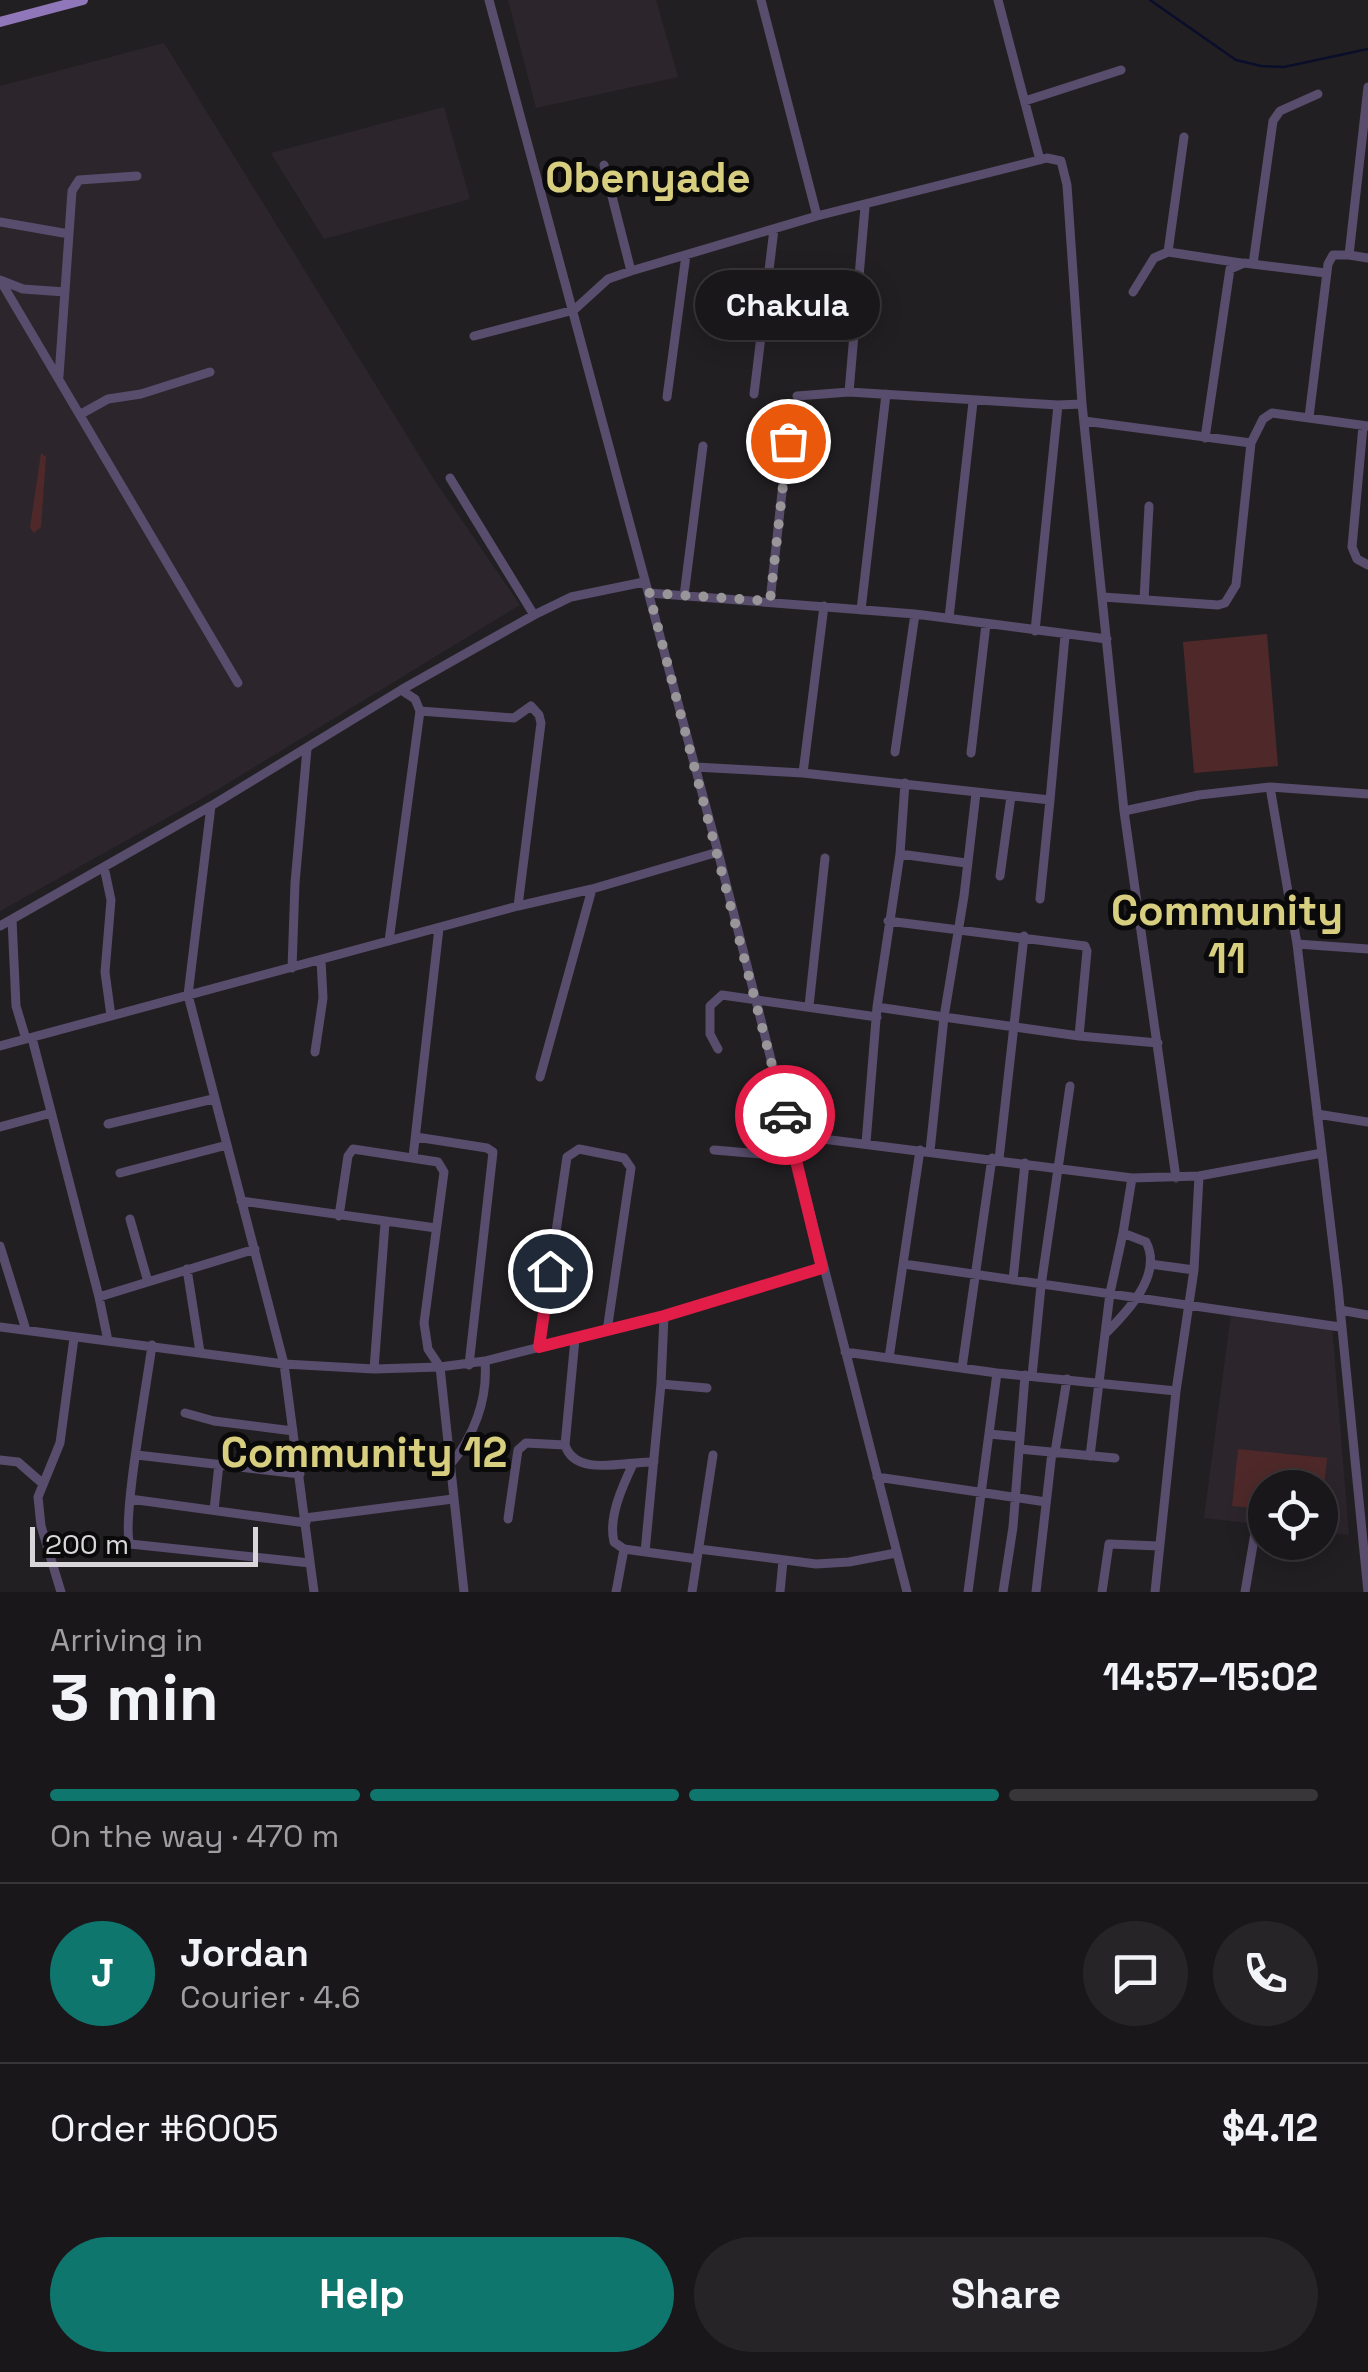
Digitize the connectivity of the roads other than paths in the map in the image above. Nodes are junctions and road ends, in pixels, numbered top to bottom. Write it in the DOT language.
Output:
graph roads {
  1 [pos="83,0"];
  2 [pos="489,0"];
  3 [pos="761,0"];
  4 [pos="998,0"];
  5 [pos="0,22"];
  6 [pos="1121,70"];
  7 [pos="1368,87"];
  8 [pos="1318,94"];
  9 [pos="1025,101"];
  10 [pos="1184,137"];
  11 [pos="1040,160"];
  12 [pos="604,165"];
  13 [pos="137,176"];
  14 [pos="865,207"];
  15 [pos="817,216"];
  16 [pos="0,222"];
  17 [pos="774,229"];
  18 [pos="70,234"];
  19 [pos="1168,252"];
  20 [pos="686,255"];
  21 [pos="1350,255"];
  22 [pos="1368,258"];
  23 [pos="1249,263"];
  24 [pos="631,271"];
  25 [pos="1326,274"];
  26 [pos="0,280"];
  27 [pos="65,292"];
  28 [pos="1133,292"];
  29 [pos="574,310"];
  30 [pos="474,336"];
  31 [pos="210,372"];
  32 [pos="59,376"];
  33 [pos="849,392"];
  34 [pos="754,394"];
  35 [pos="886,394"];
  36 [pos="797,396"];
  37 [pos="667,397"];
  38 [pos="973,402"];
  39 [pos="1082,404"];
  40 [pos="1058,405"];
  41 [pos="81,414"];
  42 [pos="1309,417"];
  43 [pos="1084,422"];
  44 [pos="1366,426"];
  45 [pos="797,430"];
  46 [pos="1205,438"];
  47 [pos="1251,443"];
  48 [pos="703,446"];
  49 [pos="450,478"];
  50 [pos="1149,506"];
  51 [pos="1368,565"];
  52 [pos="644,582"];
  53 [pos="649,593"];
  54 [pos="684,596"];
  55 [pos="1103,597"];
  56 [pos="1144,600"];
  57 [pos="770,601"];
  58 [pos="824,606"];
  59 [pos="861,610"];
  60 [pos="914,614"];
  61 [pos="534,615"];
  62 [pos="949,618"];
  63 [pos="986,624"];
  64 [pos="1036,631"];
  65 [pos="1065,636"];
  66 [pos="1107,639"];
  67 [pos="238,683"];
  68 [pos="401,690"];
  69 [pos="420,712"];
  70 [pos="306,749"];
  71 [pos="894,752"];
  72 [pos="970,753"];
  73 [pos="695,767"];
  74 [pos="803,773"];
  75 [pos="905,783"];
  76 [pos="1270,786"];
  77 [pos="976,794"];
  78 [pos="1368,794"];
  79 [pos="1011,796"];
  80 [pos="1050,800"];
  81 [pos="211,806"];
  82 [pos="1124,810"];
  83 [pos="718,852"];
  84 [pos="900,854"];
  85 [pos="825,858"];
  86 [pos="966,863"];
  87 [pos="104,867"];
  88 [pos="1000,876"];
  89 [pos="592,890"];
  90 [pos="1040,900"];
  91 [pos="518,906"];
  92 [pos="12,919"];
  93 [pos="888,921"];
  94 [pos="0,926"];
  95 [pos="439,928"];
  96 [pos="957,928"];
  97 [pos="1024,936"];
  98 [pos="389,941"];
  99 [pos="1297,944"];
  100 [pos="1368,949"];
  101 [pos="322,960"];
  102 [pos="292,968"];
  103 [pos="188,995"];
  104 [pos="754,999"];
  105 [pos="809,1006"];
  106 [pos="877,1012"];
  107 [pos="111,1016"];
  108 [pos="944,1017"];
  109 [pos="1013,1026"];
  110 [pos="1079,1036"];
  111 [pos="28,1038"];
  112 [pos="1158,1042"];
  113 [pos="0,1046"];
  114 [pos="718,1049"];
  115 [pos="315,1052"];
  116 [pos="540,1077"];
  117 [pos="1070,1086"];
  118 [pos="214,1100"];
  119 [pos="50,1113"];
  120 [pos="1317,1114"];
  121 [pos="1368,1122"];
  122 [pos="108,1124"];
  123 [pos="0,1127"];
  124 [pos="791,1136"];
  125 [pos="416,1137"];
  126 [pos="866,1143"];
  127 [pos="226,1145"];
  128 [pos="714,1150"];
  129 [pos="925,1150"];
  130 [pos="1322,1153"];
  131 [pos="412,1157"];
  132 [pos="795,1157"];
  133 [pos="996,1158"];
  134 [pos="1025,1162"];
  135 [pos="1060,1167"];
  136 [pos="120,1173"];
  137 [pos="1199,1176"];
  138 [pos="1132,1178"];
  139 [pos="1176,1178"];
  140 [pos="241,1201"];
  141 [pos="339,1216"];
  142 [pos="130,1219"];
  143 [pos="385,1223"];
  144 [pos="436,1228"];
  145 [pos="1122,1233"];
  146 [pos="0,1246"];
  147 [pos="255,1249"];
  148 [pos="904,1264"];
  149 [pos="1150,1264"];
  150 [pos="822,1268"];
  151 [pos="187,1269"];
  152 [pos="1194,1270"];
  153 [pos="976,1273"];
  154 [pos="1013,1280"];
  155 [pos="148,1282"];
  156 [pos="1041,1286"];
  157 [pos="1110,1294"];
  158 [pos="1138,1296"];
  159 [pos="100,1298"];
  160 [pos="1188,1303"];
  161 [pos="1340,1310"];
  162 [pos="1368,1315"];
  163 [pos="664,1316"];
  164 [pos="0,1327"];
  165 [pos="1340,1327"];
  166 [pos="26,1330"];
  167 [pos="606,1331"];
  168 [pos="1107,1332"];
  169 [pos="0,1335"];
  170 [pos="74,1338"];
  171 [pos="576,1339"];
  172 [pos="108,1341"];
  173 [pos="152,1345"];
  174 [pos="539,1347"];
  175 [pos="200,1352"];
  176 [pos="845,1352"];
  177 [pos="889,1358"];
  178 [pos="485,1361"];
  179 [pos="284,1364"];
  180 [pos="469,1365"];
  181 [pos="440,1368"];
  182 [pos="962,1368"];
  183 [pos="374,1369"];
  184 [pos="997,1373"];
  185 [pos="1029,1376"];
  186 [pos="1067,1379"];
  187 [pos="1100,1383"];
  188 [pos="661,1384"];
  189 [pos="707,1388"];
  190 [pos="1176,1391"];
  191 [pos="185,1414"];
  192 [pos="293,1431"];
  193 [pos="989,1434"];
  194 [pos="1020,1437"];
  195 [pos="565,1444"];
  196 [pos="1019,1449"];
  197 [pos="1054,1452"];
  198 [pos="137,1454"];
  199 [pos="713,1455"];
  200 [pos="1090,1456"];
  201 [pos="1114,1458"];
  202 [pos="0,1460"];
  203 [pos="654,1462"];
  204 [pos="219,1464"];
  205 [pos="633,1464"];
  206 [pos="449,1466"];
  207 [pos="300,1474"];
  208 [pos="877,1477"];
  209 [pos="42,1483"];
  210 [pos="981,1494"];
  211 [pos="1014,1496"];
  212 [pos="130,1499"];
  213 [pos="453,1499"];
  214 [pos="1046,1502"];
  215 [pos="1363,1506"];
  216 [pos="214,1510"];
  217 [pos="508,1519"];
  218 [pos="306,1520"];
  219 [pos="1159,1546"];
  220 [pos="624,1549"];
  221 [pos="645,1552"];
  222 [pos="896,1553"];
  223 [pos="698,1554"];
  224 [pos="784,1560"];
  225 [pos="1250,1560"];
  226 [pos="310,1563"];
  227 [pos="61,1592"];
  228 [pos="314,1592"];
  229 [pos="464,1592"];
  230 [pos="616,1592"];
  231 [pos="692,1592"];
  232 [pos="780,1592"];
  233 [pos="906,1592"];
  234 [pos="968,1592"];
  235 [pos="1003,1592"];
  236 [pos="1036,1592"];
  237 [pos="1102,1592"];
  238 [pos="1155,1592"];
  239 [pos="1245,1592"];
  240 [pos="1368,1592"];
  1 -- 5 [label="main road"];
  2 -- 29 [label="street"];
  3 -- 15 [label="street"];
  4 -- 9 [label="street"];
  6 -- 9 [label="street"];
  7 -- 21 [label="street"];
  8 -- 23 [label="street"];
  9 -- 11 [label="street"];
  10 -- 19 [label="street"];
  11 -- 14 [label="street"];
  11 -- 39 [label="street"];
  12 -- 24 [label="street"];
  13 -- 18 [label="street"];
  14 -- 15 [label="street"];
  14 -- 33 [label="street"];
  15 -- 17 [label="street"];
  16 -- 18 [label="street"];
  17 -- 20 [label="street"];
  17 -- 34 [label="street"];
  18 -- 27 [label="street"];
  19 -- 23 [label="street"];
  19 -- 28 [label="street"];
  20 -- 24 [label="street"];
  20 -- 37 [label="street"];
  21 -- 22 [label="street"];
  21 -- 25 [label="street"];
  23 -- 25 [label="street"];
  23 -- 46 [label="street"];
  24 -- 29 [label="street"];
  25 -- 42 [label="street"];
  26 -- 27 [label="street"];
  26 -- 32 [label="street"];
  27 -- 32 [label="street"];
  29 -- 30 [label="street"];
  29 -- 52 [label="street"];
  31 -- 41 [label="street"];
  32 -- 41 [label="street"];
  33 -- 35 [label="street"];
  33 -- 36 [label="street"];
  35 -- 38 [label="street"];
  35 -- 59 [label="street"];
  38 -- 40 [label="street"];
  38 -- 62 [label="street"];
  39 -- 40 [label="street"];
  39 -- 43 [label="street"];
  40 -- 64 [label="street"];
  41 -- 67 [label="street"];
  42 -- 44 [label="street"];
  42 -- 47 [label="street"];
  43 -- 46 [label="street"];
  43 -- 55 [label="street"];
  44 -- 51 [label="street"];
  45 -- 57 [label="street"];
  46 -- 47 [label="street"];
  47 -- 56 [label="street"];
  48 -- 54 [label="street"];
  49 -- 61 [label="street"];
  50 -- 56 [label="street"];
  52 -- 53 [label="street"];
  52 -- 61 [label="street"];
  53 -- 54 [label="street"];
  53 -- 73 [label="street"];
  54 -- 57 [label="street"];
  55 -- 56 [label="street"];
  55 -- 66 [label="street"];
  57 -- 58 [label="street"];
  58 -- 59 [label="street"];
  58 -- 74 [label="street"];
  59 -- 60 [label="street"];
  60 -- 62 [label="street"];
  60 -- 71 [label="street"];
  61 -- 68 [label="street"];
  62 -- 63 [label="street"];
  63 -- 64 [label="street"];
  63 -- 72 [label="street"];
  64 -- 65 [label="street"];
  65 -- 66 [label="street"];
  65 -- 80 [label="street"];
  66 -- 82 [label="street"];
  68 -- 69 [label="street"];
  68 -- 70 [label="street"];
  69 -- 91 [label="street"];
  69 -- 98 [label="street"];
  70 -- 81 [label="street"];
  70 -- 102 [label="street"];
  73 -- 74 [label="street"];
  73 -- 83 [label="street"];
  74 -- 75 [label="street"];
  75 -- 77 [label="street"];
  75 -- 84 [label="street"];
  76 -- 78 [label="street"];
  76 -- 82 [label="street"];
  76 -- 99 [label="street"];
  77 -- 79 [label="street"];
  77 -- 86 [label="street"];
  79 -- 80 [label="street"];
  79 -- 88 [label="street"];
  80 -- 90 [label="street"];
  81 -- 87 [label="street"];
  81 -- 103 [label="street"];
  82 -- 112 [label="street"];
  83 -- 89 [label="street"];
  83 -- 104 [label="street"];
  84 -- 86 [label="street"];
  84 -- 93 [label="street"];
  85 -- 105 [label="street"];
  86 -- 96 [label="street"];
  87 -- 92 [label="street"];
  87 -- 107 [label="street"];
  89 -- 91 [label="street"];
  89 -- 116 [label="street"];
  91 -- 95 [label="street"];
  92 -- 94 [label="street"];
  92 -- 111 [label="street"];
  93 -- 96 [label="street"];
  93 -- 106 [label="street"];
  95 -- 98 [label="street"];
  95 -- 125 [label="street"];
  96 -- 97 [label="street"];
  96 -- 108 [label="street"];
  97 -- 109 [label="street"];
  97 -- 110 [label="street"];
  98 -- 101 [label="street"];
  99 -- 100 [label="street"];
  99 -- 120 [label="street"];
  101 -- 102 [label="street"];
  101 -- 115 [label="street"];
  102 -- 103 [label="street"];
  103 -- 107 [label="street"];
  103 -- 118 [label="street"];
  104 -- 105 [label="street"];
  104 -- 114 [label="street"];
  104 -- 124 [label="street"];
  105 -- 106 [label="street"];
  106 -- 108 [label="street"];
  106 -- 126 [label="street"];
  107 -- 111 [label="street"];
  108 -- 109 [label="street"];
  108 -- 129 [label="street"];
  109 -- 110 [label="street"];
  109 -- 133 [label="street"];
  110 -- 112 [label="street"];
  111 -- 113 [label="street"];
  111 -- 119 [label="street"];
  112 -- 139 [label="street"];
  117 -- 135 [label="street"];
  118 -- 122 [label="street"];
  118 -- 127 [label="street"];
  119 -- 123 [label="street"];
  119 -- 159 [label="street"];
  120 -- 121 [label="street"];
  120 -- 130 [label="street"];
  124 -- 126 [label="street"];
  124 -- 132 [label="street"];
  125 -- 131 [label="street"];
  125 -- 180 [label="street"];
  126 -- 129 [label="street"];
  127 -- 136 [label="street"];
  127 -- 140 [label="street"];
  128 -- 132 [label="street"];
  129 -- 133 [label="street"];
  129 -- 148 [label="street"];
  130 -- 137 [label="street"];
  130 -- 161 [label="street"];
  131 -- 141 [label="street"];
  131 -- 144 [label="street"];
  132 -- 150 [label="street"];
  133 -- 134 [label="street"];
  133 -- 153 [label="street"];
  134 -- 135 [label="street"];
  134 -- 154 [label="street"];
  135 -- 138 [label="street"];
  135 -- 156 [label="street"];
  137 -- 139 [label="street"];
  137 -- 152 [label="street"];
  138 -- 139 [label="street"];
  138 -- 145 [label="street"];
  140 -- 141 [label="street"];
  140 -- 147 [label="street"];
  141 -- 143 [label="street"];
  142 -- 155 [label="street"];
  143 -- 144 [label="street"];
  143 -- 183 [label="street"];
  144 -- 181 [label="street"];
  145 -- 149 [label="street"];
  145 -- 157 [label="street"];
  146 -- 166 [label="street"];
  147 -- 151 [label="street"];
  147 -- 179 [label="street"];
  148 -- 153 [label="street"];
  148 -- 177 [label="street"];
  149 -- 152 [label="street"];
  149 -- 158 [label="street"];
  150 -- 163 [label="street"];
  150 -- 176 [label="street"];
  151 -- 155 [label="street"];
  151 -- 175 [label="street"];
  152 -- 160 [label="street"];
  153 -- 154 [label="street"];
  153 -- 182 [label="street"];
  154 -- 156 [label="street"];
  155 -- 159 [label="street"];
  156 -- 157 [label="street"];
  156 -- 185 [label="street"];
  157 -- 158 [label="street"];
  157 -- 168 [label="street"];
  158 -- 160 [label="street"];
  158 -- 168 [label="street"];
  159 -- 172 [label="street"];
  160 -- 165 [label="street"];
  160 -- 190 [label="street"];
  161 -- 162 [label="street"];
  161 -- 165 [label="street"];
  163 -- 167 [label="street"];
  163 -- 188 [label="street"];
  164 -- 166 [label="street"];
  164 -- 169 [label="street"];
  165 -- 215 [label="street"];
  166 -- 170 [label="street"];
  167 -- 171 [label="street"];
  167 -- 174 [label="street"];
  168 -- 187 [label="street"];
  170 -- 172 [label="street"];
  170 -- 209 [label="street"];
  171 -- 174 [label="street"];
  171 -- 195 [label="street"];
  172 -- 173 [label="street"];
  173 -- 175 [label="street"];
  173 -- 198 [label="street"];
  174 -- 178 [label="street"];
  175 -- 179 [label="street"];
  176 -- 177 [label="street"];
  176 -- 208 [label="street"];
  177 -- 182 [label="street"];
  178 -- 180 [label="street"];
  178 -- 206 [label="street"];
  179 -- 183 [label="street"];
  179 -- 192 [label="street"];
  180 -- 181 [label="street"];
  181 -- 183 [label="street"];
  181 -- 206 [label="street"];
  182 -- 184 [label="street"];
  184 -- 185 [label="street"];
  184 -- 193 [label="street"];
  185 -- 186 [label="street"];
  185 -- 194 [label="street"];
  186 -- 187 [label="street"];
  186 -- 197 [label="street"];
  187 -- 190 [label="street"];
  187 -- 200 [label="street"];
  188 -- 189 [label="street"];
  188 -- 203 [label="street"];
  190 -- 219 [label="street"];
  191 -- 192 [label="street"];
  192 -- 207 [label="street"];
  193 -- 194 [label="street"];
  193 -- 210 [label="street"];
  194 -- 196 [label="street"];
  195 -- 205 [label="street"];
  195 -- 217 [label="street"];
  196 -- 197 [label="street"];
  196 -- 211 [label="street"];
  197 -- 200 [label="street"];
  197 -- 214 [label="street"];
  198 -- 204 [label="street"];
  198 -- 212 [label="street"];
  199 -- 223 [label="street"];
  200 -- 201 [label="street"];
  202 -- 209 [label="street"];
  203 -- 205 [label="street"];
  203 -- 221 [label="street"];
  204 -- 207 [label="street"];
  204 -- 216 [label="street"];
  205 -- 220 [label="street"];
  206 -- 213 [label="street"];
  207 -- 218 [label="street"];
  208 -- 210 [label="street"];
  208 -- 222 [label="street"];
  209 -- 227 [label="street"];
  210 -- 211 [label="street"];
  210 -- 234 [label="street"];
  211 -- 214 [label="street"];
  211 -- 235 [label="street"];
  212 -- 216 [label="street"];
  212 -- 226 [label="street"];
  213 -- 218 [label="street"];
  213 -- 229 [label="street"];
  214 -- 236 [label="street"];
  215 -- 240 [label="street"];
  216 -- 218 [label="street"];
  218 -- 226 [label="street"];
  219 -- 237 [label="street"];
  219 -- 238 [label="street"];
  220 -- 221 [label="street"];
  220 -- 230 [label="street"];
  221 -- 223 [label="street"];
  222 -- 224 [label="street"];
  222 -- 233 [label="street"];
  223 -- 224 [label="street"];
  223 -- 231 [label="street"];
  224 -- 232 [label="street"];
  225 -- 239 [label="street"];
  226 -- 228 [label="street"];
}
